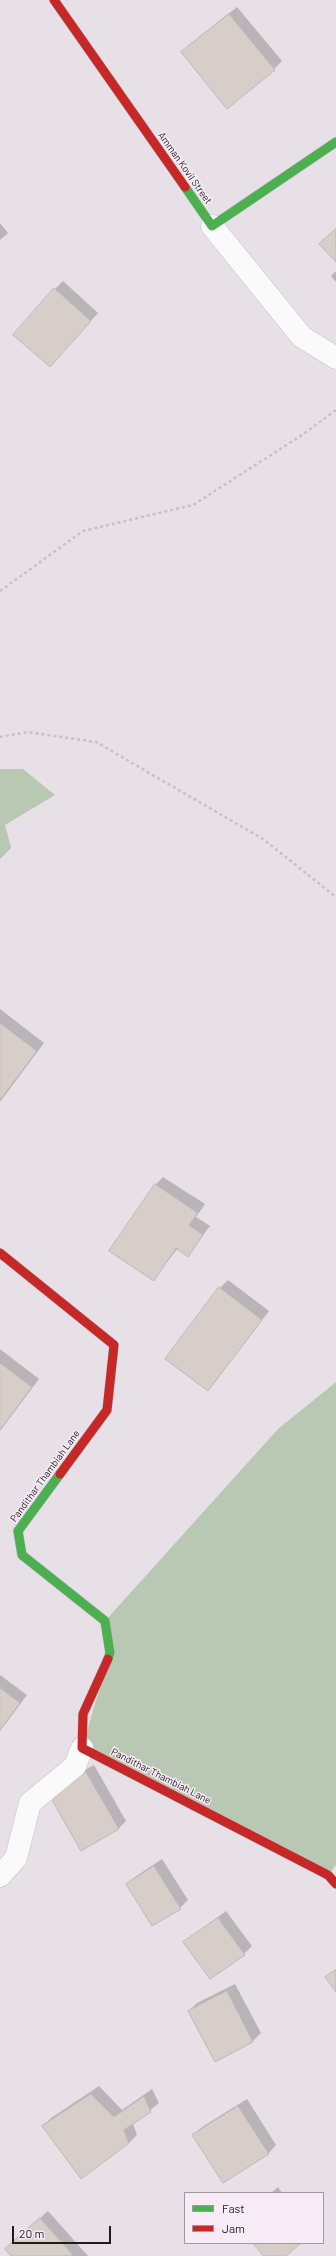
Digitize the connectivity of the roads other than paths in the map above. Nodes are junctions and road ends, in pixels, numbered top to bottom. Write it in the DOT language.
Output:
graph roads {
  1 [pos="54,0"];
  2 [pos="336,142"];
  3 [pos="212,226"];
  4 [pos="336,358"];
  5 [pos="0,1253"];
  6 [pos="82,1748"];
  7 [pos="0,1876"];
  8 [pos="336,1884"];
  1 -- 3 [label="street, Amman Kovil Street"];
  2 -- 3 [label="street"];
  3 -- 4 [label="street"];
  5 -- 6 [label="street, Pandithar Thambiah Lane"];
  6 -- 7 [label="street"];
  6 -- 8 [label="street, Pandithar Thambiah Lane"];
}
